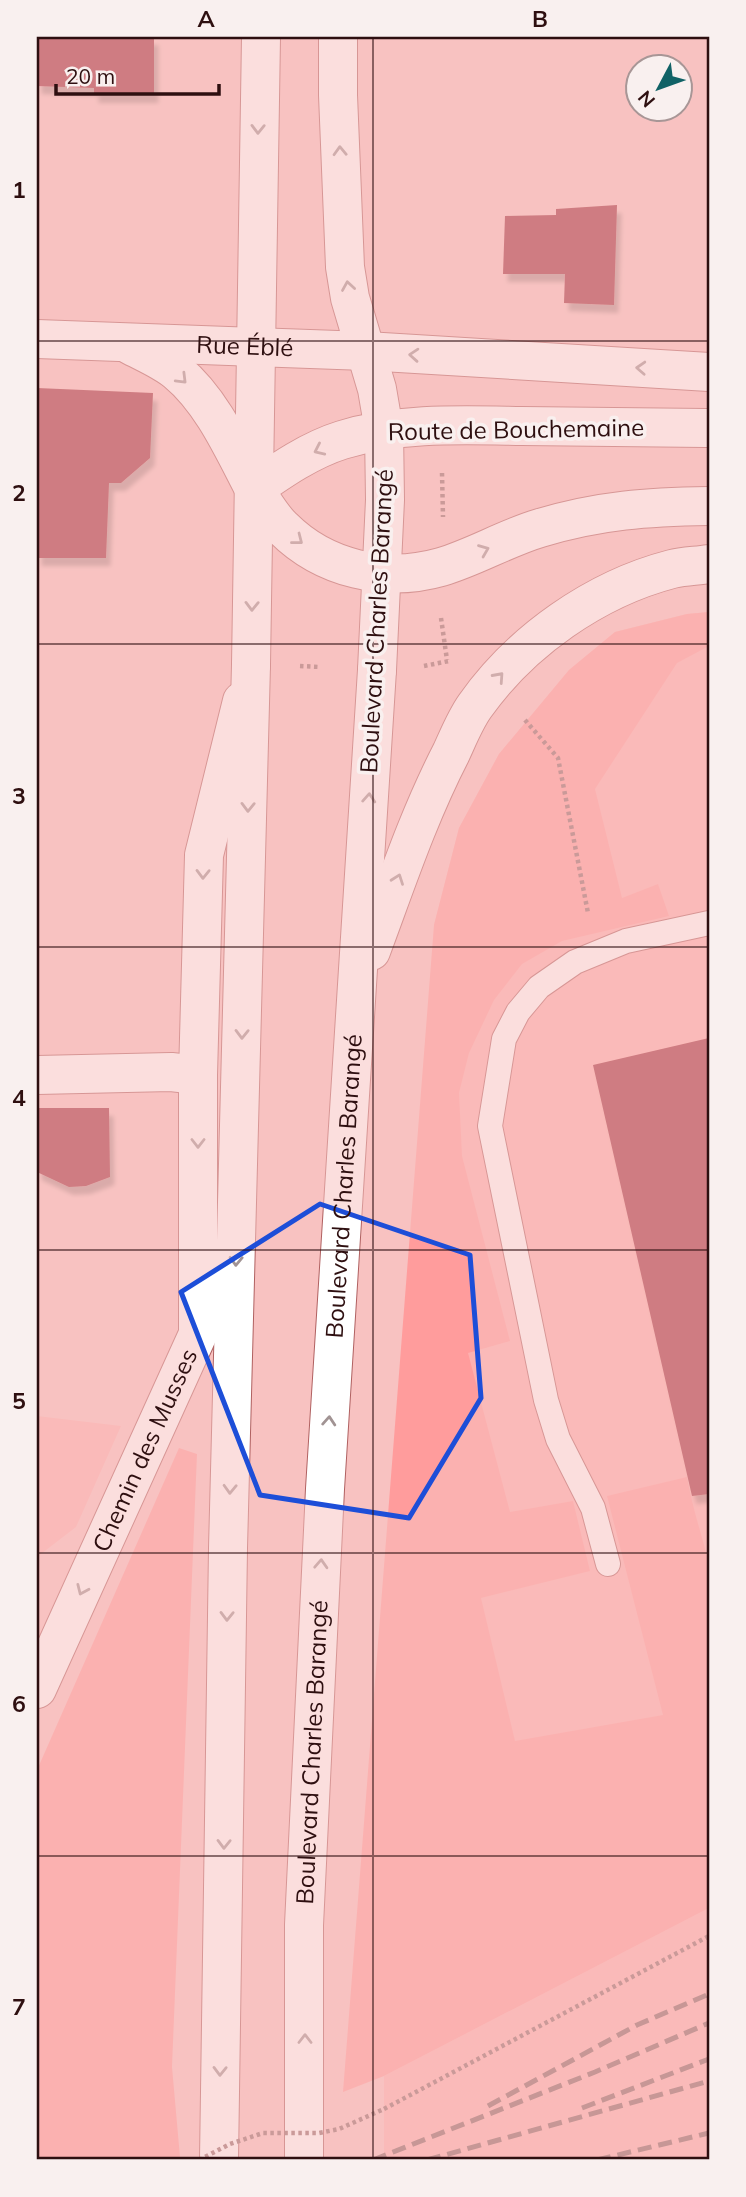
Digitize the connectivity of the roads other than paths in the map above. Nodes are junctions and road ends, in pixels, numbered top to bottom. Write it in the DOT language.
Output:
graph roads {
  1 [pos="261,37"];
  2 [pos="338,37"];
  3 [pos="37,339"];
  4 [pos="125,342"];
  5 [pos="255,348"];
  6 [pos="366,351"];
  7 [pos="709,372"];
  8 [pos="709,428"];
  9 [pos="384,430"];
  10 [pos="254,489"];
  11 [pos="709,506"];
  12 [pos="709,564"];
  13 [pos="401,573"];
  14 [pos="251,665"];
  15 [pos="709,923"];
  16 [pos="357,989"];
  17 [pos="198,1074"];
  18 [pos="37,1075"];
  19 [pos="608,1564"];
  20 [pos="37,1689"];
  21 [pos="219,2160"];
  22 [pos="304,2160"];
  1 -- 5 [label="main road, one-way"];
  6 -- 2 [label="main road, Boulevard Charles Barangé, one-way"];
  3 -- 4 [label="main road, Rue Éblé"];
  4 -- 5 [label="main road, Rue Éblé"];
  4 -- 10 [label="main road, Rue Éblé, one-way"];
  5 -- 6 [label="main road, Rue Éblé"];
  5 -- 10 [label="main road"];
  7 -- 6 [label="main road, one-way"];
  6 -- 9 [label="main road, Boulevard Charles Barangé"];
  8 -- 9 [label="main road, Route de Bouchemaine"];
  9 -- 10 [label="main road, Route de Bouchemaine, one-way"];
  9 -- 13 [label="main road, Boulevard Charles Barangé"];
  10 -- 13 [label="main road, Rue Éblé, one-way"];
  10 -- 14 [label="main road, one-way"];
  13 -- 11 [label="main road, one-way"];
  16 -- 12 [label="main road, one-way"];
  16 -- 13 [label="main road, Boulevard Charles Barangé, one-way"];
  14 -- 17 [label="main road, one-way"];
  14 -- 21 [label="main road, one-way"];
  15 -- 19 [label="lane"];
  22 -- 16 [label="main road, Boulevard Charles Barangé, one-way"];
  17 -- 18 [label="main road"];
  17 -- 20 [label="main road, Chemin des Musses, one-way"];
}
